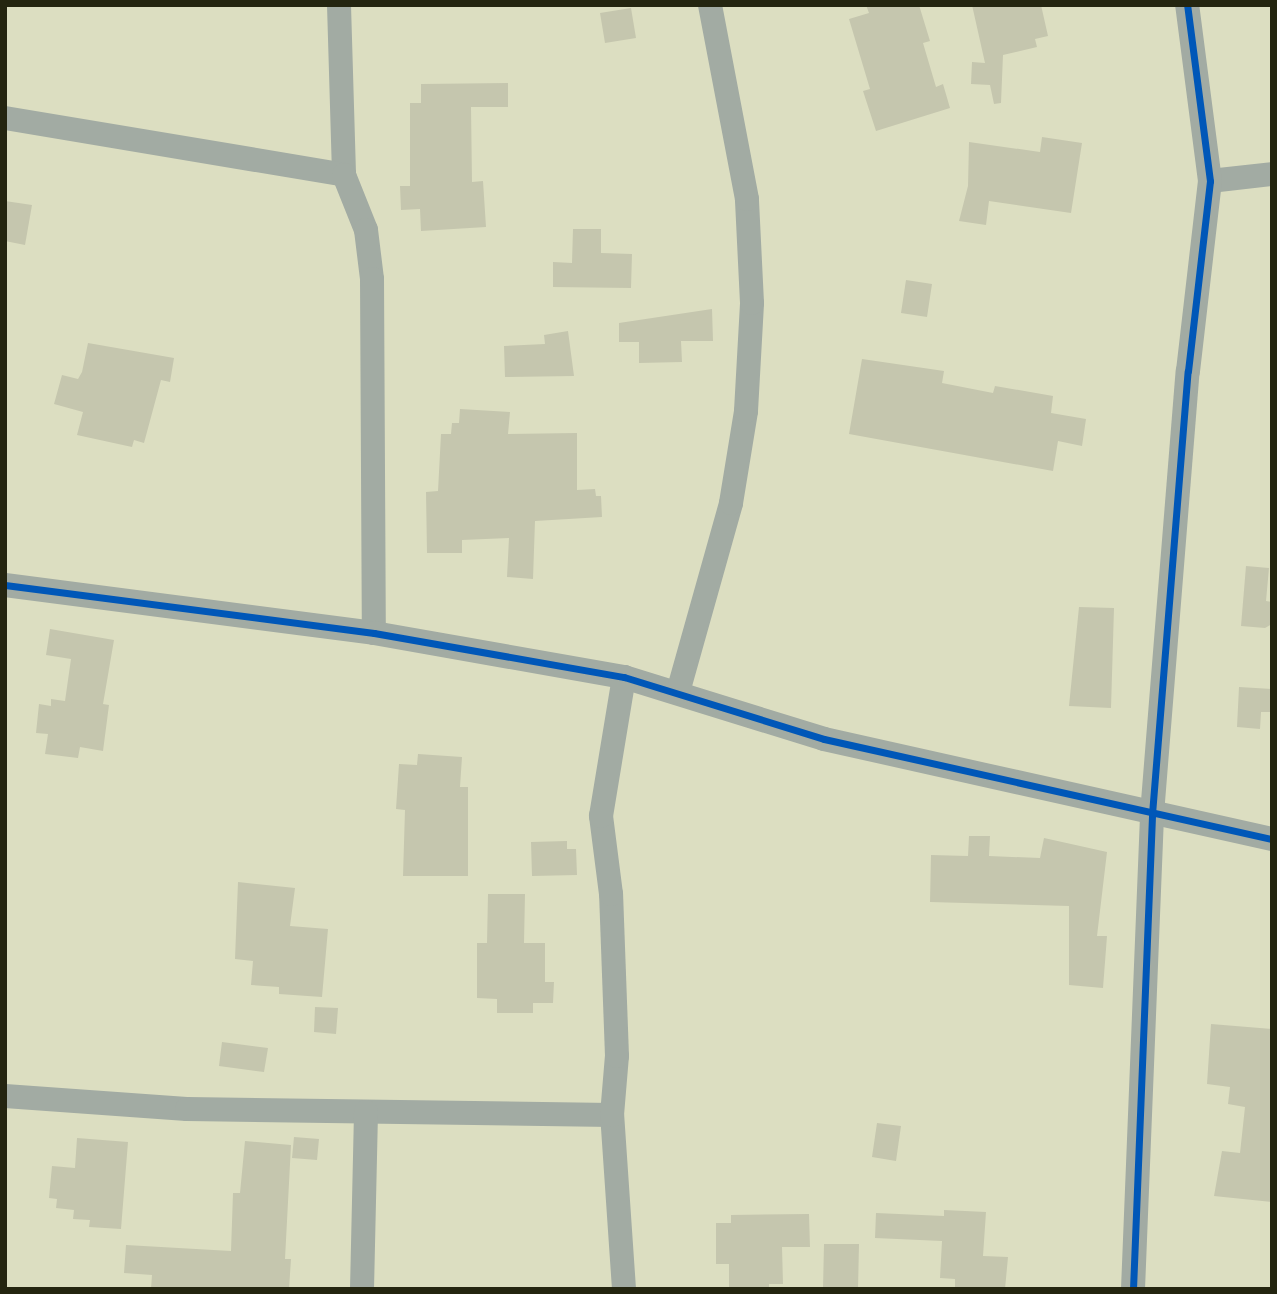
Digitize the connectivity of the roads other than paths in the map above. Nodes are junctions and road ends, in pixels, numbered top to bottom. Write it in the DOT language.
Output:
graph roads {
  1 [pos="339,5"];
  2 [pos="710,5"];
  3 [pos="1187,5"];
  4 [pos="5,118"];
  5 [pos="1272,174"];
  6 [pos="344,175"];
  7 [pos="1210,181"];
  8 [pos="5,585"];
  9 [pos="374,633"];
  10 [pos="624,677"];
  11 [pos="678,692"];
  12 [pos="1153,814"];
  13 [pos="1272,839"];
  14 [pos="5,1096"];
  15 [pos="366,1111"];
  16 [pos="612,1115"];
  17 [pos="362,1289"];
  18 [pos="624,1289"];
  19 [pos="1133,1289"];
  1 -- 6 [label="street"];
  2 -- 11 [label="street"];
  3 -- 7 [label="street"];
  4 -- 6 [label="street"];
  5 -- 7 [label="street"];
  6 -- 9 [label="street"];
  7 -- 12 [label="street"];
  8 -- 9 [label="street"];
  9 -- 10 [label="street"];
  10 -- 11 [label="street"];
  10 -- 16 [label="street"];
  11 -- 12 [label="street"];
  12 -- 13 [label="street"];
  12 -- 19 [label="street"];
  14 -- 15 [label="street"];
  15 -- 16 [label="street"];
  15 -- 17 [label="street"];
  16 -- 18 [label="street"];
}
